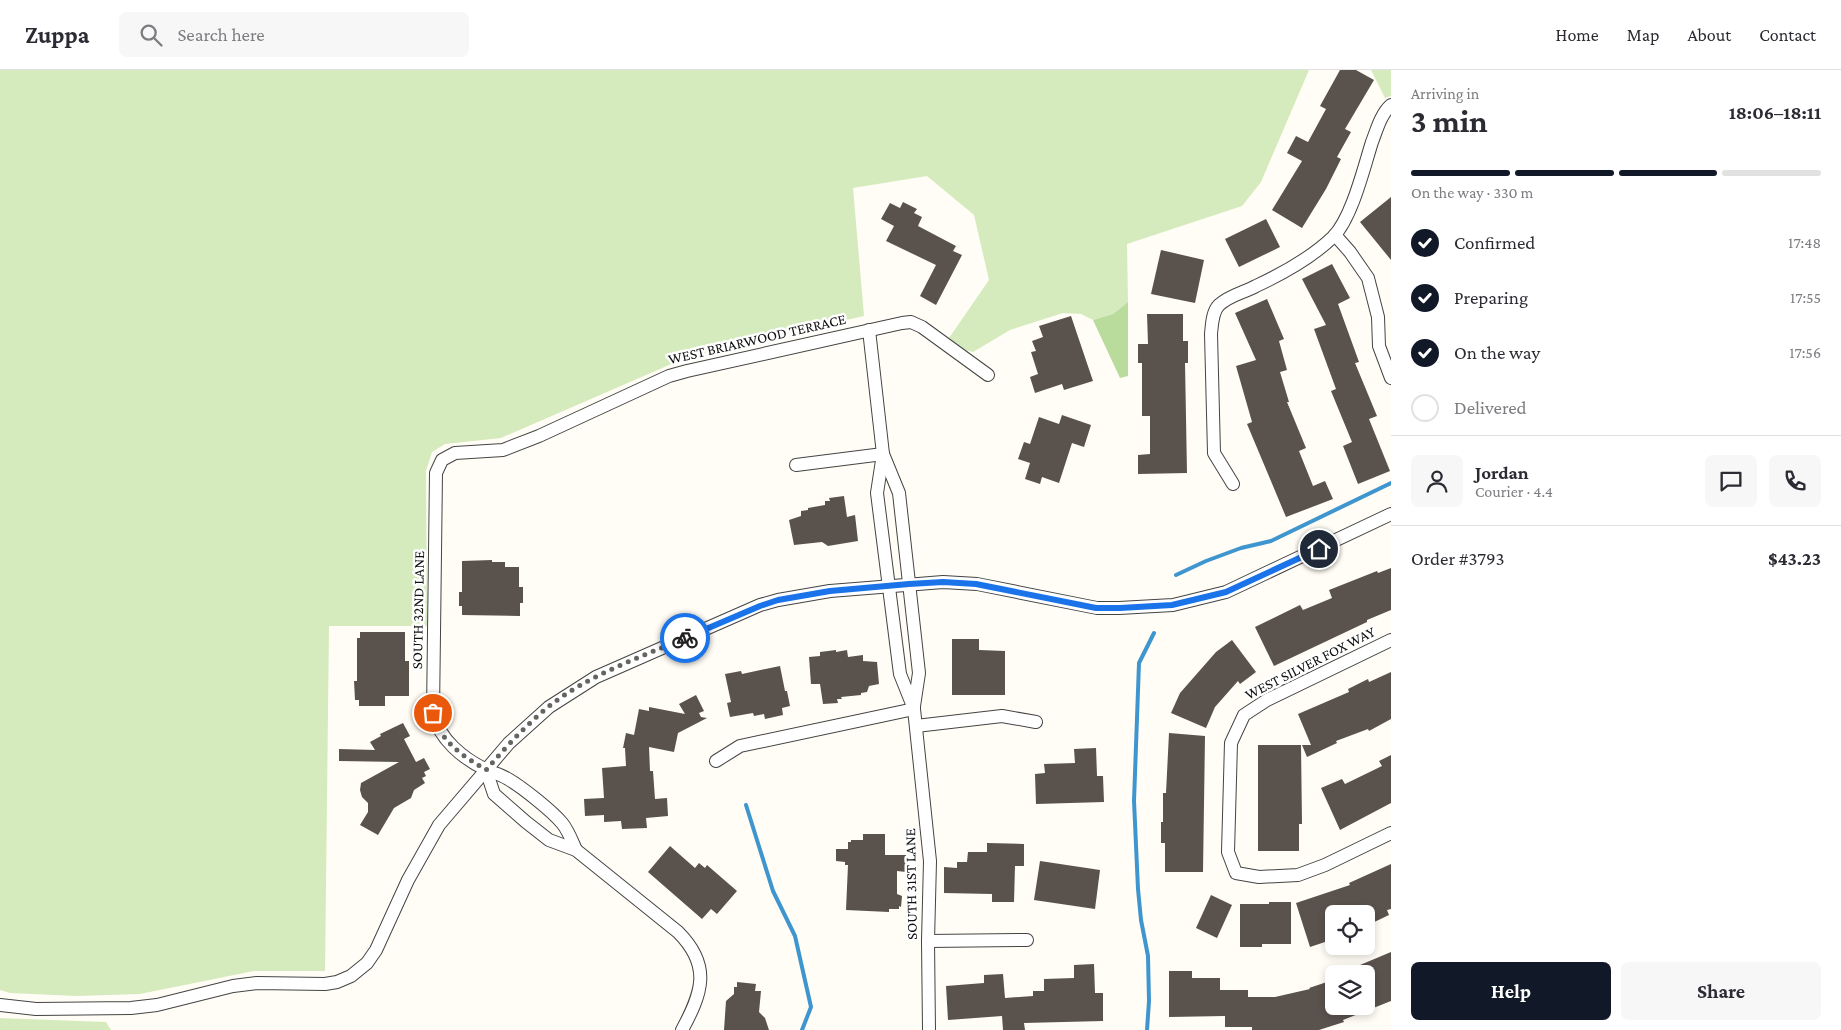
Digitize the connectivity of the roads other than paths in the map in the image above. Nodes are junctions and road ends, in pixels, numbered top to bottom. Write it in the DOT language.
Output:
graph roads {
  1 [pos="1391,105"];
  2 [pos="1335,235"];
  3 [pos="869,330"];
  4 [pos="988,375"];
  5 [pos="1391,378"];
  6 [pos="884,454"];
  7 [pos="442,460"];
  8 [pos="796,465"];
  9 [pos="1233,484"];
  10 [pos="1391,514"];
  11 [pos="902,520"];
  12 [pos="881,522"];
  13 [pos="909,584"];
  14 [pos="889,586"];
  15 [pos="1391,640"];
  16 [pos="916,641"];
  17 [pos="896,643"];
  18 [pos="914,709"];
  19 [pos="1036,722"];
  20 [pos="916,726"];
  21 [pos="716,761"];
  22 [pos="486,770"];
  23 [pos="1391,833"];
  24 [pos="576,850"];
  25 [pos="928,940"];
  26 [pos="1027,940"];
  27 [pos="0,1005"];
  28 [pos="682,1030"];
  29 [pos="929,1030"];
  1 -- 2 [label="street"];
  2 -- 5 [label="street"];
  2 -- 9 [label="street"];
  3 -- 4 [label="street, WEST BRIARWOOD TERRACE"];
  3 -- 6 [label="street, SOUTH 31ST LANE"];
  3 -- 7 [label="street, WEST BRIARWOOD TERRACE"];
  6 -- 8 [label="street"];
  6 -- 11 [label="street, SOUTH 31ST LANE"];
  6 -- 12 [label="street, SOUTH 31ST LANE"];
  7 -- 22 [label="street, SOUTH 32ND LANE"];
  10 -- 13 [label="street"];
  11 -- 12 [label="street"];
  11 -- 13 [label="street, SOUTH 31ST LANE"];
  12 -- 14 [label="street, SOUTH 31ST LANE"];
  13 -- 14 [label="street"];
  13 -- 16 [label="street, SOUTH 31ST LANE"];
  14 -- 17 [label="street, SOUTH 31ST LANE"];
  14 -- 22 [label="street"];
  15 -- 23 [label="street, WEST SILVER FOX WAY"];
  16 -- 17 [label="street"];
  16 -- 18 [label="street, SOUTH 31ST LANE"];
  17 -- 18 [label="street, SOUTH 31ST LANE"];
  18 -- 20 [label="street, SOUTH 31ST LANE"];
  18 -- 21 [label="street"];
  19 -- 20 [label="street"];
  20 -- 25 [label="street, SOUTH 31ST LANE"];
  22 -- 24 [label="street, SOUTH 32ND LANE"];
  22 -- 24 [label="street, SOUTH 32ND LANE"];
  22 -- 27 [label="street"];
  24 -- 28 [label="street, SOUTH 32ND LANE"];
  25 -- 26 [label="street"];
  25 -- 29 [label="street, SOUTH 31ST LANE"];
}
